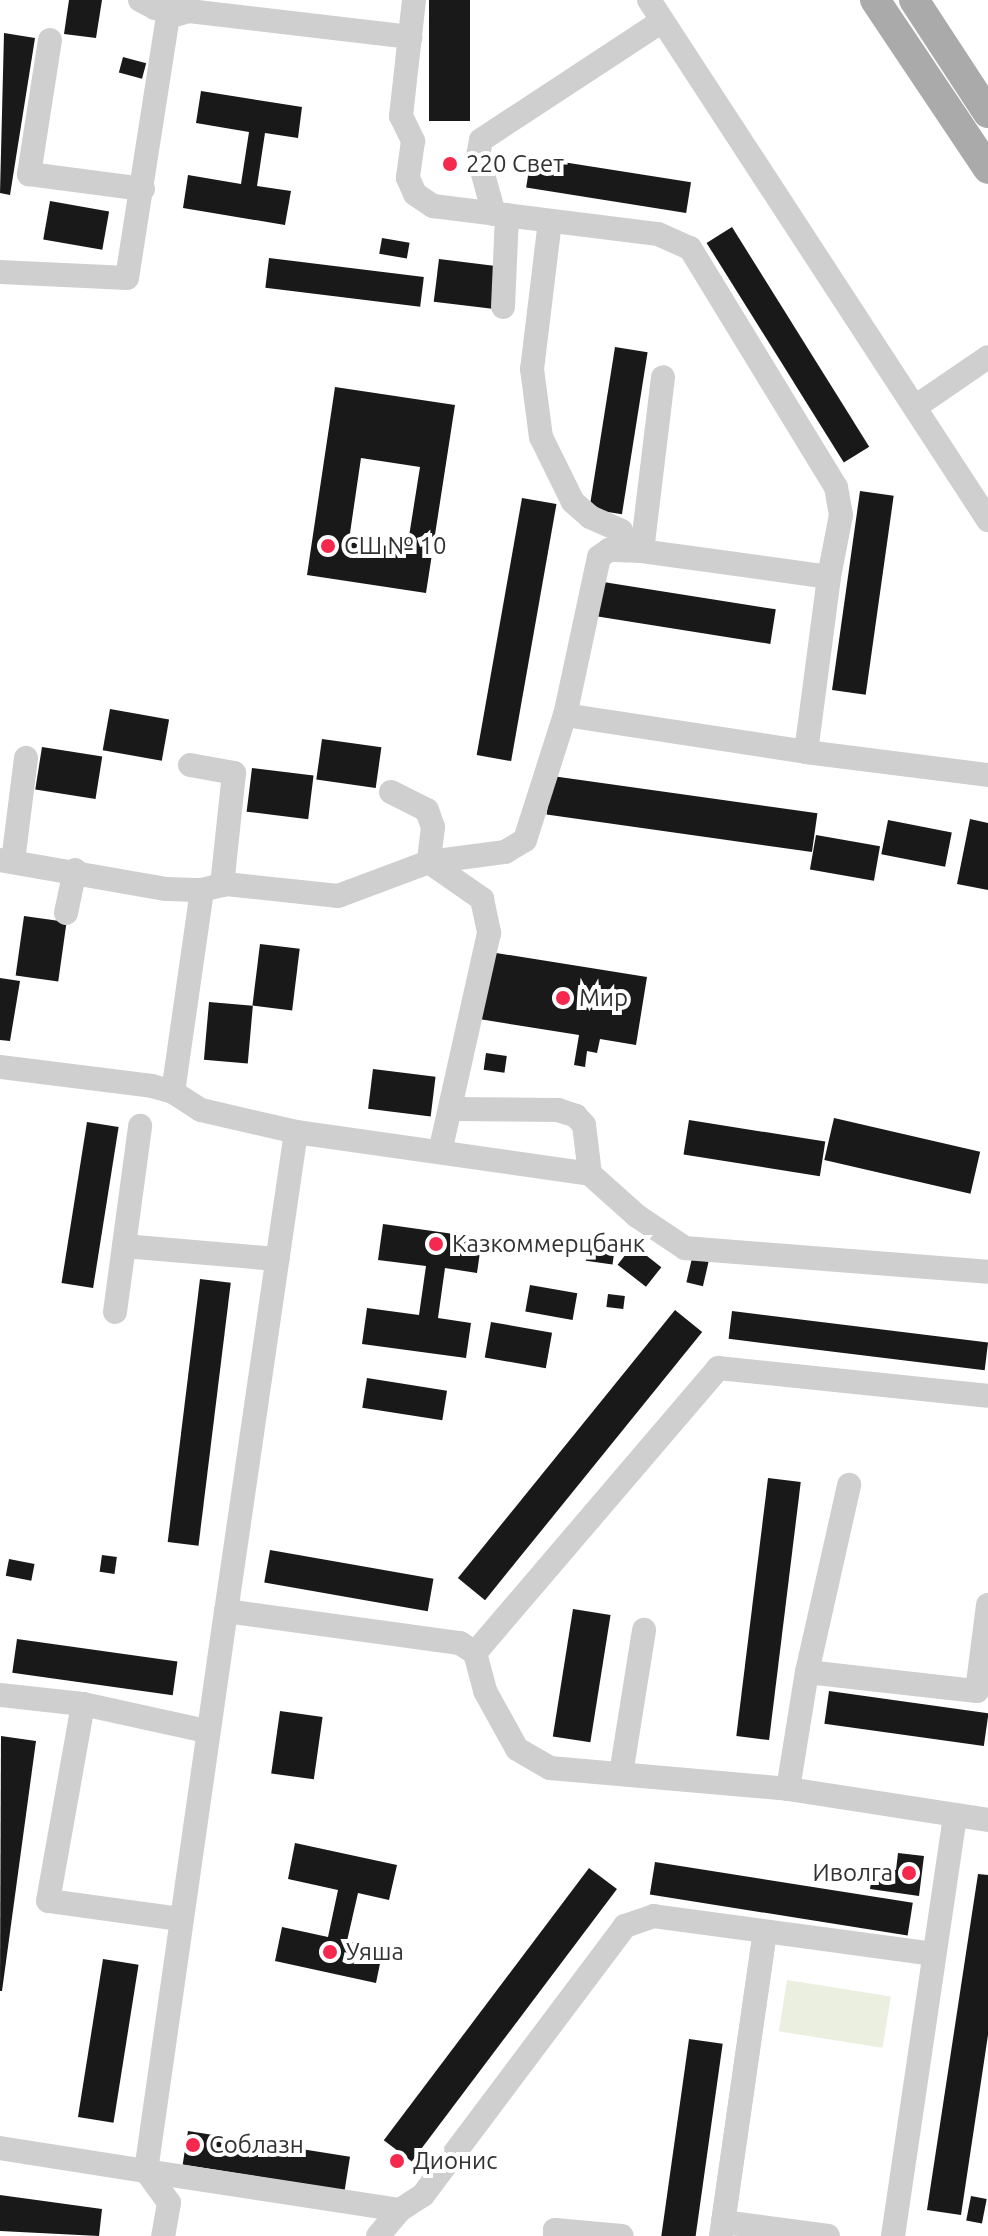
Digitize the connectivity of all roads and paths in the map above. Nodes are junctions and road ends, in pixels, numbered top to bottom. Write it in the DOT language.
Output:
graph roads {
  1 [pos="140,0"];
  2 [pos="414,0"];
  3 [pos="875,0"];
  4 [pos="914,0"];
  5 [pos="184,4"];
  6 [pos="656,10"];
  7 [pos="410,37"];
  8 [pos="50,40"];
  9 [pos="988,113"];
  10 [pos="988,169"];
  11 [pos="143,189"];
  12 [pos="500,215"];
  13 [pos="550,221"];
  14 [pos="0,272"];
  15 [pos="503,307"];
  16 [pos="988,357"];
  17 [pos="663,377"];
  18 [pos="915,407"];
  19 [pos="988,520"];
  20 [pos="634,550"];
  21 [pos="829,577"];
  22 [pos="565,715"];
  23 [pos="806,752"];
  24 [pos="26,758"];
  25 [pos="190,765"];
  26 [pos="988,775"];
  27 [pos="391,792"];
  28 [pos="6,860"];
  29 [pos="429,862"];
  30 [pos="75,870"];
  31 [pos="212,887"];
  32 [pos="66,913"];
  33 [pos="0,1067"];
  34 [pos="173,1092"];
  35 [pos="452,1109"];
  36 [pos="140,1126"];
  37 [pos="296,1132"];
  38 [pos="440,1152"];
  39 [pos="590,1174"];
  40 [pos="124,1246"];
  41 [pos="277,1259"];
  42 [pos="988,1272"];
  43 [pos="115,1312"];
  44 [pos="988,1396"];
  45 [pos="849,1485"];
  46 [pos="988,1605"];
  47 [pos="226,1611"];
  48 [pos="644,1630"];
  49 [pos="475,1653"];
  50 [pos="807,1672"];
  51 [pos="0,1695"];
  52 [pos="83,1704"];
  53 [pos="206,1731"];
  54 [pos="621,1774"];
  55 [pos="788,1789"];
  56 [pos="955,1816"];
  57 [pos="988,1820"];
  58 [pos="180,1919"];
  59 [pos="765,1932"];
  60 [pos="934,1954"];
  61 [pos="0,2148"];
  62 [pos="146,2171"];
  63 [pos="400,2210"];
  64 [pos="722,2229"];
  65 [pos="163,2236"];
  66 [pos="378,2236"];
  67 [pos="555,2236"];
  68 [pos="622,2236"];
  69 [pos="828,2236"];
  70 [pos="893,2236"];
  1 -- 5 [label="street"];
  2 -- 7 [label="street"];
  3 -- 10 [label="main road"];
  4 -- 9 [label="main road"];
  5 -- 7 [label="street"];
  5 -- 11 [label="street"];
  6 -- 12 [label="street"];
  6 -- 18 [label="street"];
  7 -- 12 [label="street"];
  8 -- 11 [label="street"];
  11 -- 14 [label="street"];
  12 -- 13 [label="street"];
  12 -- 15 [label="street"];
  13 -- 20 [label="street"];
  13 -- 21 [label="street"];
  16 -- 18 [label="street"];
  17 -- 20 [label="street"];
  18 -- 19 [label="street"];
  20 -- 21 [label="street"];
  20 -- 22 [label="street"];
  21 -- 23 [label="street"];
  22 -- 23 [label="street"];
  22 -- 29 [label="street"];
  23 -- 26 [label="street"];
  24 -- 28 [label="street"];
  25 -- 31 [label="street"];
  27 -- 29 [label="street"];
  28 -- 30 [label="street"];
  29 -- 31 [label="street"];
  29 -- 35 [label="street"];
  30 -- 31 [label="street"];
  30 -- 32 [label="street"];
  31 -- 34 [label="street"];
  33 -- 34 [label="street"];
  34 -- 37 [label="street"];
  35 -- 38 [label="street"];
  35 -- 39 [label="street"];
  36 -- 40 [label="street"];
  37 -- 38 [label="street"];
  37 -- 41 [label="street"];
  38 -- 39 [label="street"];
  39 -- 42 [label="street"];
  40 -- 41 [label="street"];
  40 -- 43 [label="street"];
  41 -- 47 [label="street"];
  44 -- 49 [label="street"];
  45 -- 50 [label="street"];
  46 -- 50 [label="street"];
  47 -- 49 [label="street"];
  47 -- 53 [label="street"];
  48 -- 54 [label="street"];
  49 -- 54 [label="street"];
  50 -- 55 [label="street"];
  51 -- 52 [label="street"];
  52 -- 53 [label="street"];
  52 -- 58 [label="street"];
  53 -- 58 [label="street"];
  54 -- 55 [label="street"];
  55 -- 56 [label="street"];
  56 -- 57 [label="street"];
  56 -- 60 [label="street"];
  58 -- 62 [label="street"];
  59 -- 60 [label="street"];
  59 -- 63 [label="street"];
  59 -- 64 [label="street"];
  60 -- 70 [label="street"];
  61 -- 62 [label="street"];
  62 -- 63 [label="street"];
  62 -- 65 [label="street"];
  63 -- 66 [label="street"];
  64 -- 69 [label="street"];
  67 -- 68 [label="street"];
}
